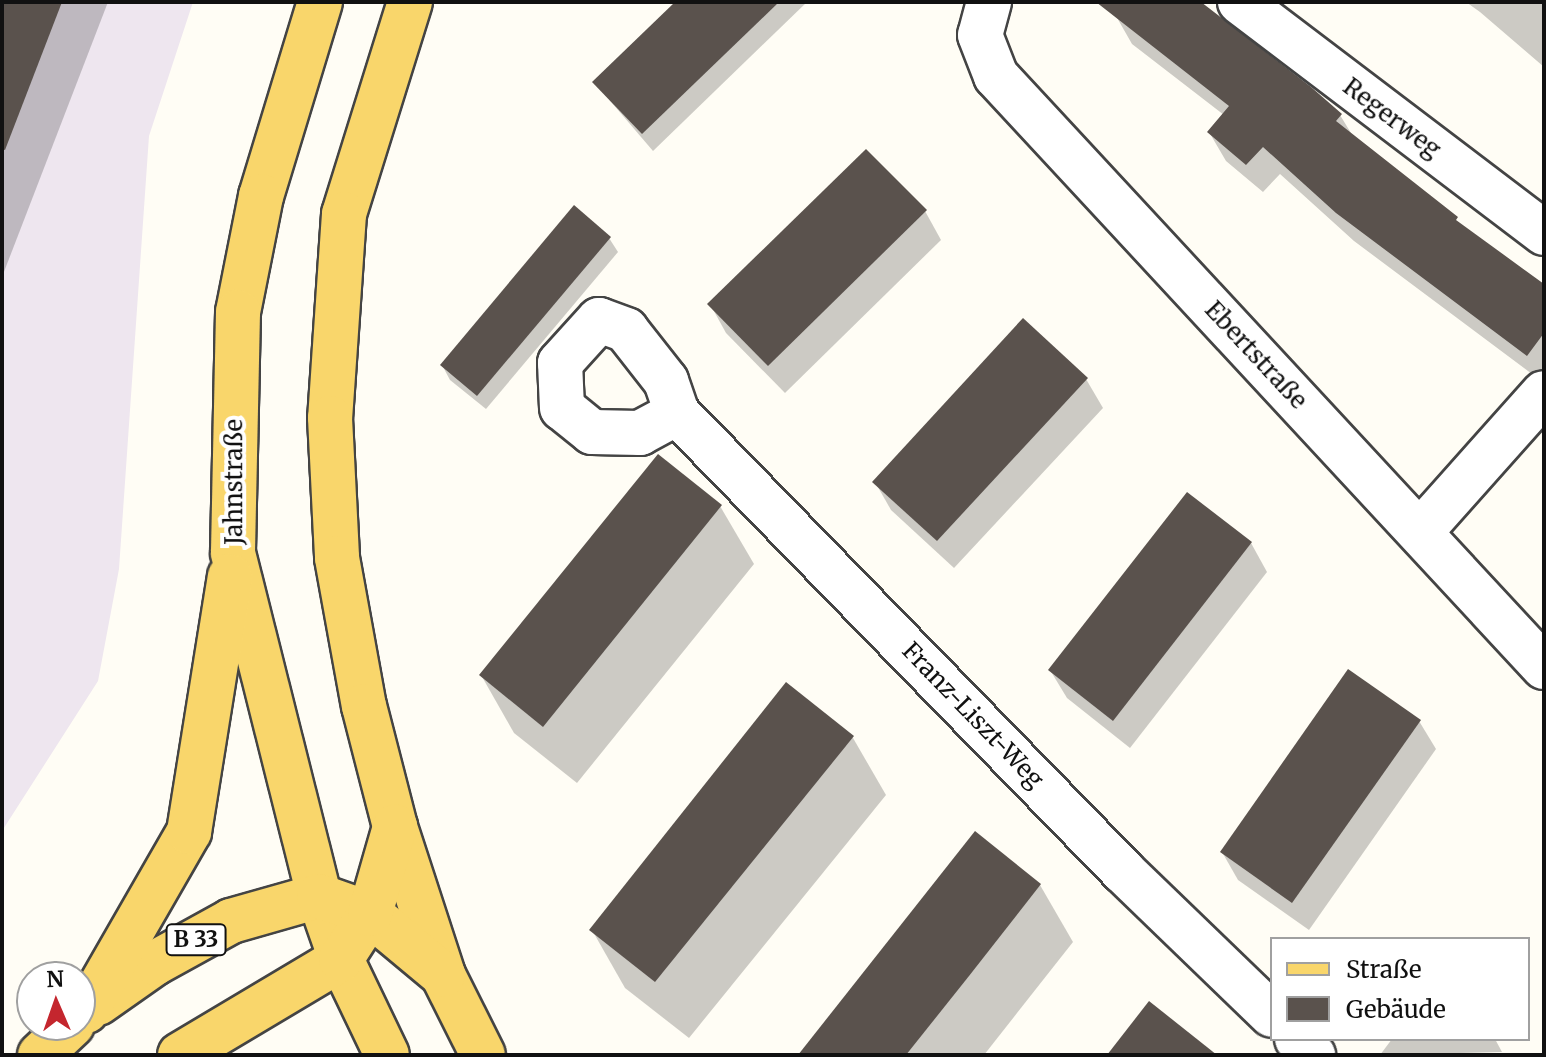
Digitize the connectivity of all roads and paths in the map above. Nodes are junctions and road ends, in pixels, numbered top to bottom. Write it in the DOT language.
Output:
graph roads {
  1 [pos="320,2"];
  2 [pos="410,2"];
  3 [pos="1240,2"];
  4 [pos="985,18"];
  5 [pos="1544,233"];
  6 [pos="1544,393"];
  7 [pos="677,413"];
  8 [pos="1420,532"];
  9 [pos="233,553"];
  10 [pos="1544,667"];
  11 [pos="395,827"];
  12 [pos="319,896"];
  13 [pos="370,914"];
  14 [pos="341,959"];
  15 [pos="443,975"];
  16 [pos="96,989"];
  17 [pos="96,1006"];
  18 [pos="1270,1013"];
  19 [pos="55,1041"];
  20 [pos="40,1055"];
  21 [pos="180,1055"];
  22 [pos="387,1055"];
  23 [pos="483,1055"];
  1 -- 9 [label="main road, Jahnstraße"];
  2 -- 11 [label="main road"];
  3 -- 5 [label="street, Regerweg"];
  4 -- 8 [label="street, Ebertstraße"];
  6 -- 8 [label="street"];
  7 -- 18 [label="street, Franz-Liszt-Weg"];
  8 -- 10 [label="street, Ebertstraße"];
  9 -- 12 [label="main road, Jahnstraße"];
  9 -- 16 [label="main road, B 33"];
  11 -- 13 [label="main road"];
  11 -- 15 [label="main road"];
  12 -- 13 [label="main road"];
  12 -- 14 [label="main road, Jahnstraße"];
  12 -- 17 [label="main road, B 33"];
  13 -- 14 [label="main road"];
  13 -- 15 [label="main road"];
  14 -- 21 [label="main road"];
  14 -- 22 [label="main road, Jahnstraße"];
  15 -- 23 [label="main road"];
  19 -- 20 [label="main road, B 33"];
}
